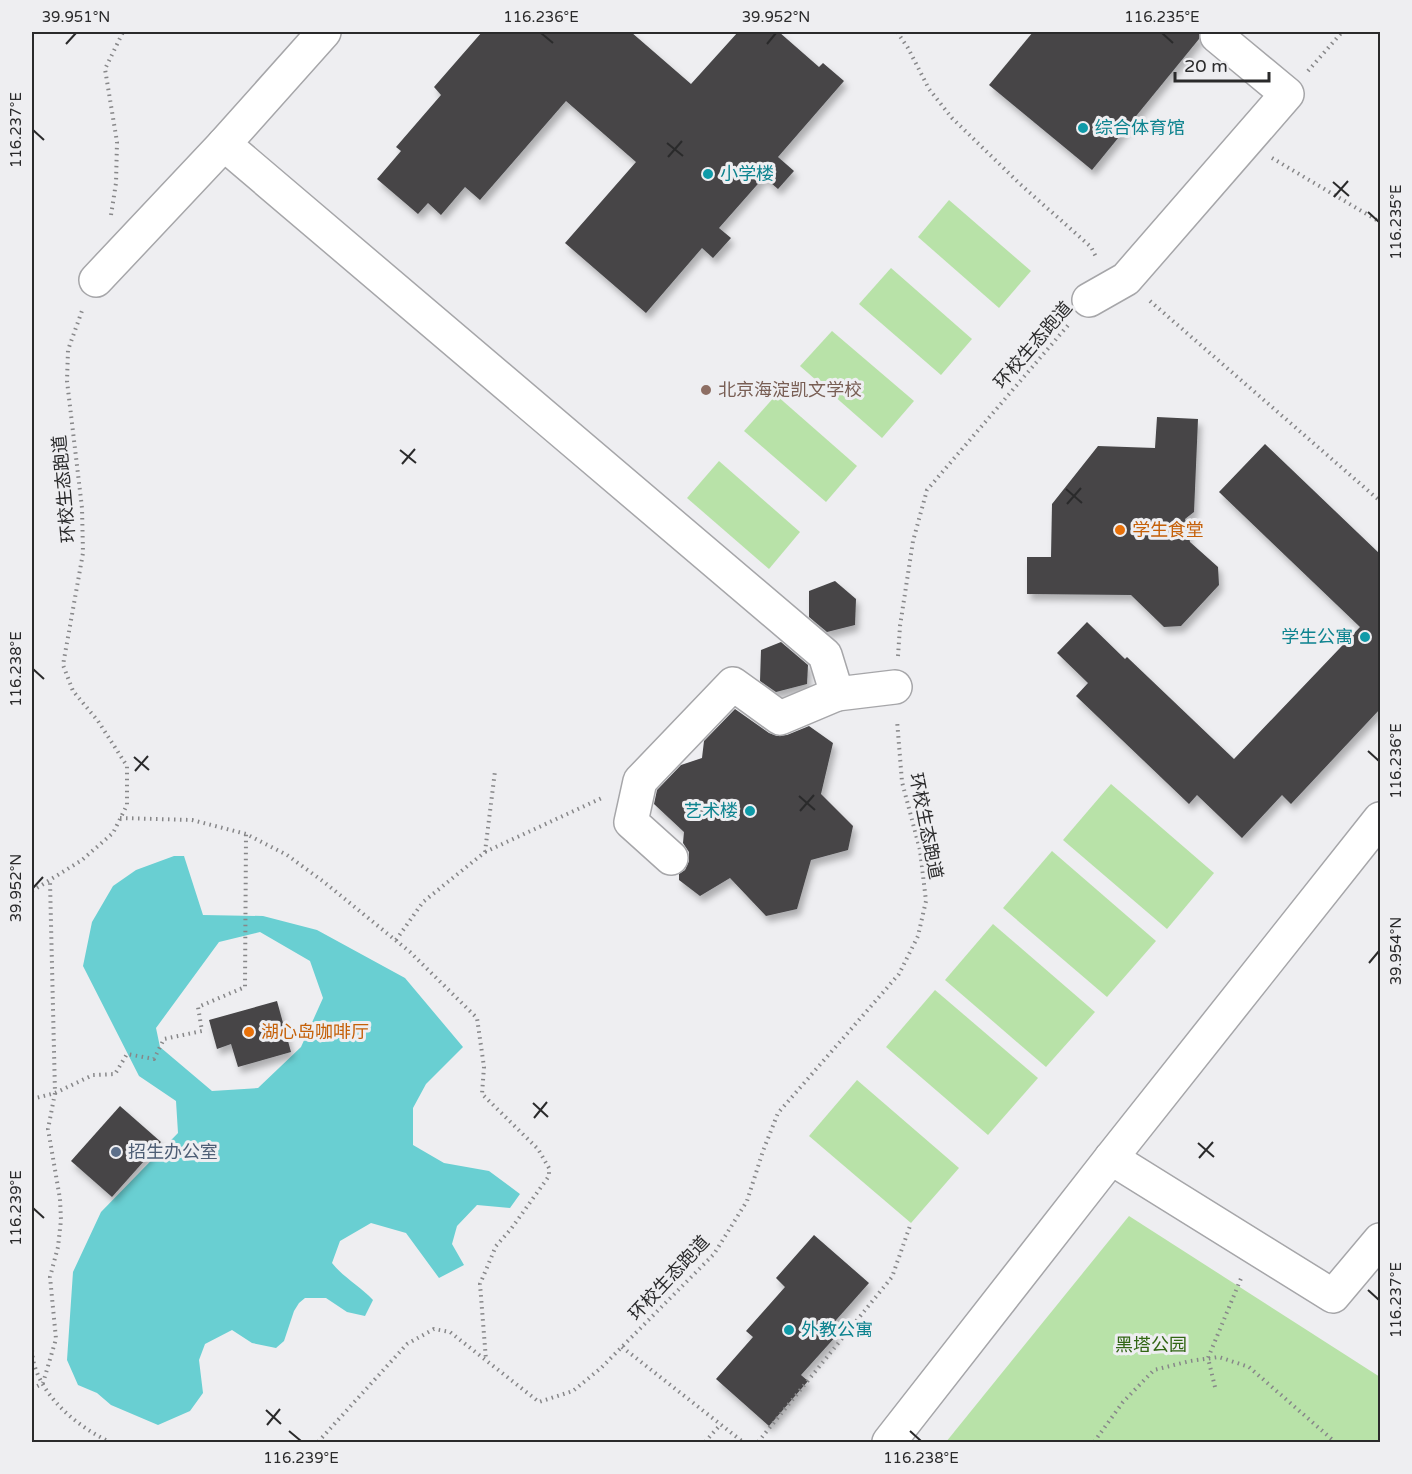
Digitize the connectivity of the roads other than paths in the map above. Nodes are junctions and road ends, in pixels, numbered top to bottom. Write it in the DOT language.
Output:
graph roads {
  1 [pos="324,32"];
  2 [pos="1221,32"];
  3 [pos="224,144"];
  4 [pos="96,280"];
  5 [pos="1089,300"];
  6 [pos="895,687"];
  7 [pos="837,694"];
  8 [pos="1380,819"];
  9 [pos="671,858"];
  10 [pos="1112,1158"];
  11 [pos="1380,1240"];
  12 [pos="889,1443"];
  1 -- 3 [label="street"];
  2 -- 5 [label="street"];
  3 -- 4 [label="street"];
  3 -- 7 [label="street"];
  6 -- 7 [label="street"];
  7 -- 9 [label="street"];
  8 -- 10 [label="street"];
  10 -- 11 [label="street"];
  10 -- 12 [label="street"];
}
